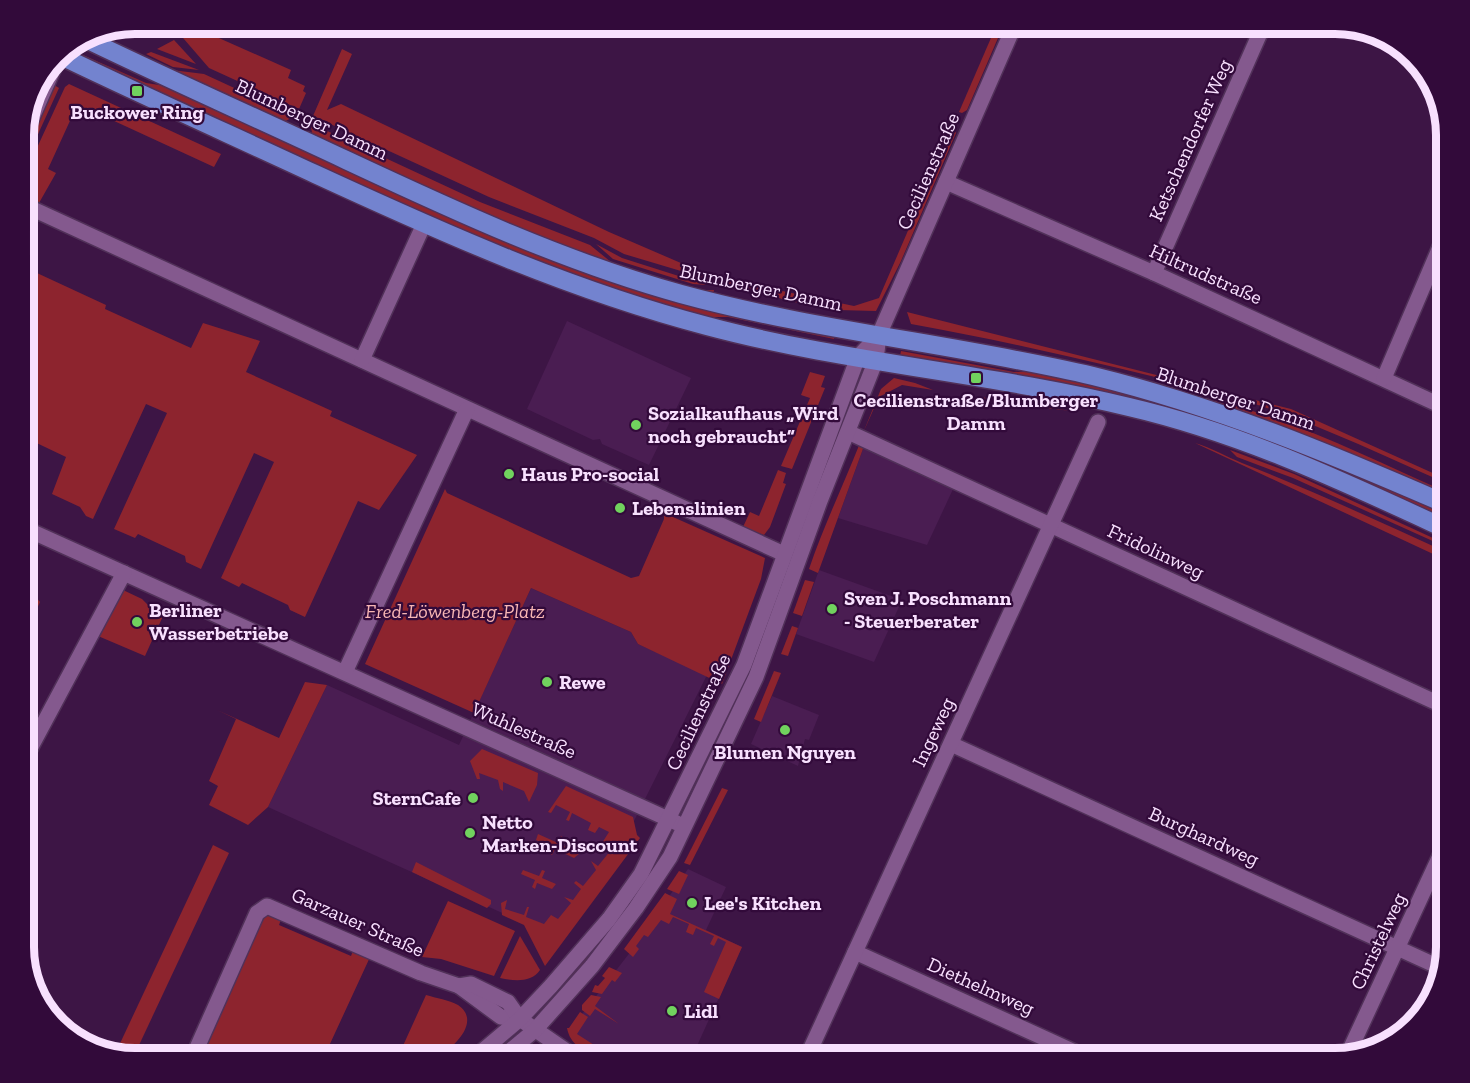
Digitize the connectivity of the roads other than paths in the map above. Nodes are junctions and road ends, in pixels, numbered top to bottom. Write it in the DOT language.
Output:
graph roads {
  1 [pos="1011,34"];
  2 [pos="1260,34"];
  3 [pos="95,43"];
  4 [pos="70,60"];
  5 [pos="946,182"];
  6 [pos="35,210"];
  7 [pos="424,224"];
  8 [pos="1436,256"];
  9 [pos="1154,273"];
  10 [pos="879,335"];
  11 [pos="858,357"];
  12 [pos="362,360"];
  13 [pos="876,360"];
  14 [pos="1384,378"];
  15 [pos="1436,403"];
  16 [pos="467,409"];
  17 [pos="1098,422"];
  18 [pos="848,432"];
  19 [pos="1436,500"];
  20 [pos="1436,524"];
  21 [pos="1050,526"];
  22 [pos="35,533"];
  23 [pos="784,554"];
  24 [pos="124,573"];
  25 [pos="345,672"];
  26 [pos="1436,702"];
  27 [pos="35,739"];
  28 [pos="951,744"];
  29 [pos="670,819"];
  30 [pos="686,826"];
  31 [pos="1436,865"];
  32 [pos="1398,948"];
  33 [pos="855,952"];
  34 [pos="1434,965"];
  35 [pos="520,1019"];
  36 [pos="535,1030"];
  37 [pos="1351,1047"];
  38 [pos="197,1048"];
  39 [pos="486,1048"];
  40 [pos="513,1048"];
  41 [pos="562,1048"];
  42 [pos="811,1048"];
  43 [pos="1066,1048"];
  1 -- 5 [label="street, Cecilienstraße"];
  2 -- 9 [label="street, Ketschendorfer Weg"];
  3 -- 10 [label="main road, Blumberger Damm"];
  4 -- 7 [label="main road, Blumberger Damm"];
  5 -- 9 [label="street, Hiltrudstraße"];
  5 -- 10 [label="street, Cecilienstraße"];
  6 -- 12 [label="street"];
  7 -- 11 [label="main road, Blumberger Damm"];
  7 -- 12 [label="street"];
  8 -- 14 [label="street"];
  9 -- 14 [label="street, Hiltrudstraße"];
  10 -- 11 [label="street, Cecilienstraße"];
  10 -- 13 [label="street, Cecilienstraße"];
  10 -- 19 [label="main road, Blumberger Damm"];
  11 -- 13 [label="main road, Blumberger Damm"];
  11 -- 23 [label="street, Cecilienstraße"];
  12 -- 16 [label="street"];
  13 -- 18 [label="street, Cecilienstraße"];
  13 -- 20 [label="main road, Blumberger Damm"];
  14 -- 15 [label="street, Hiltrudstraße"];
  16 -- 23 [label="street"];
  16 -- 25 [label="street"];
  17 -- 21 [label="street, Ingeweg"];
  18 -- 21 [label="street, Fridolinweg"];
  18 -- 30 [label="street, Cecilienstraße"];
  21 -- 26 [label="street, Fridolinweg"];
  21 -- 28 [label="street, Ingeweg"];
  22 -- 24 [label="street, Wuhlestraße"];
  23 -- 29 [label="street, Cecilienstraße"];
  24 -- 25 [label="street, Wuhlestraße"];
  24 -- 27 [label="street"];
  25 -- 29 [label="street, Wuhlestraße"];
  28 -- 32 [label="street, Burghardweg"];
  28 -- 33 [label="street, Ingeweg"];
  29 -- 30 [label="street, Wuhlestraße"];
  29 -- 35 [label="street, Cecilienstraße"];
  30 -- 36 [label="street, Cecilienstraße"];
  31 -- 32 [label="street, Christelweg"];
  32 -- 34 [label="street, Burghardweg"];
  32 -- 37 [label="street, Christelweg"];
  33 -- 42 [label="street, Ingeweg"];
  33 -- 43 [label="street, Diethelmweg"];
  35 -- 36 [label="street, Garzauer Straße"];
  35 -- 38 [label="street, Garzauer Straße"];
  35 -- 39 [label="street, Cecilienstraße"];
  36 -- 40 [label="street, Cecilienstraße"];
  36 -- 41 [label="street, Garzauer Straße"];
}
